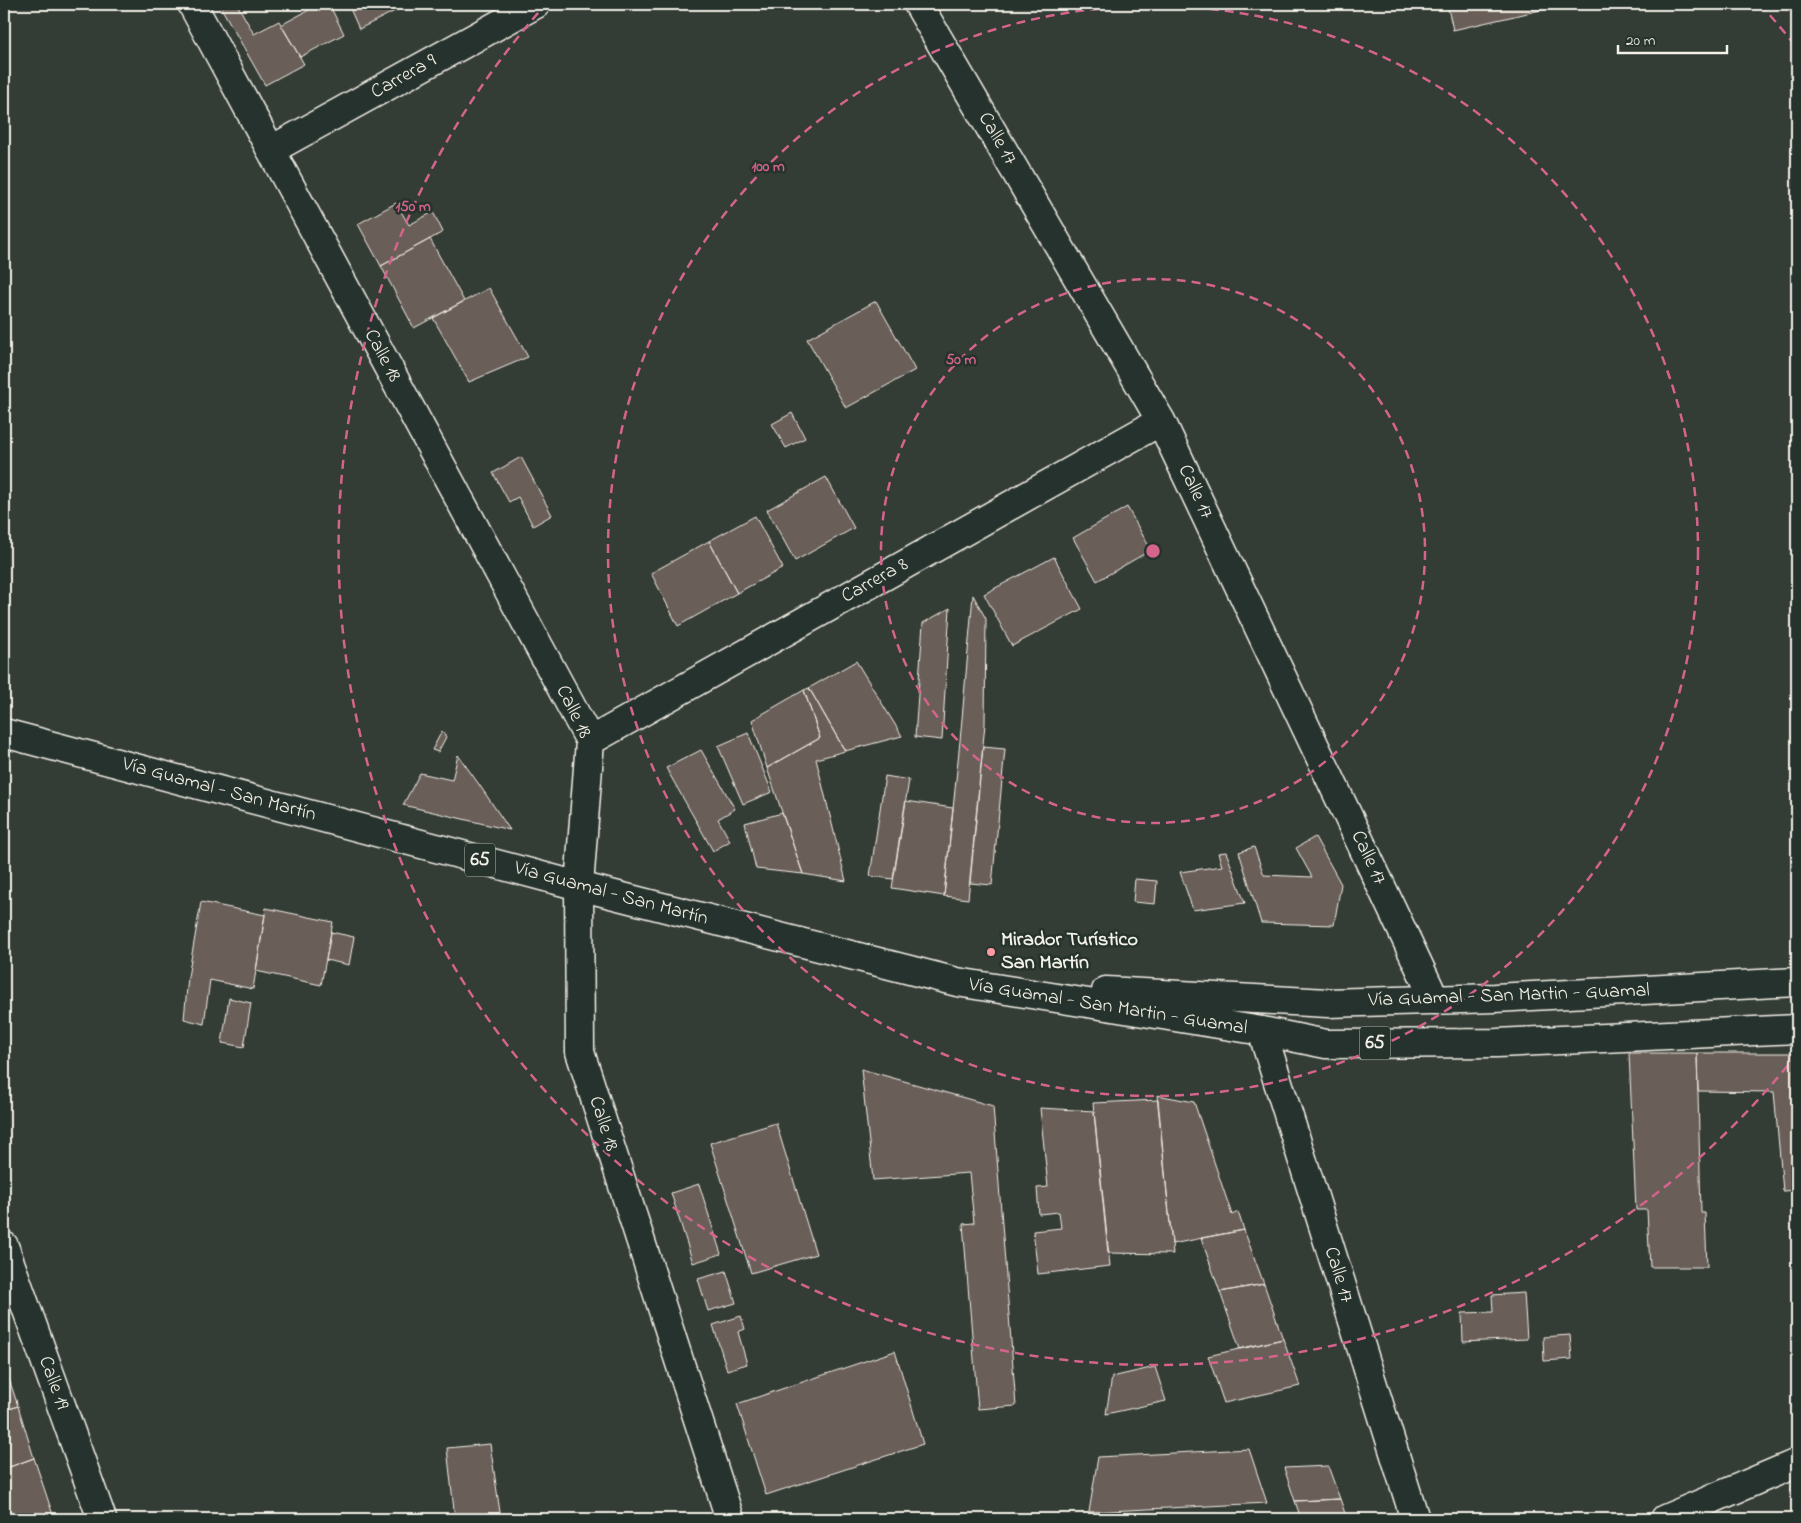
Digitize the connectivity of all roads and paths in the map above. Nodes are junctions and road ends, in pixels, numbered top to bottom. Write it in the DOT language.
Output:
graph roads {
  1 [pos="192,4"];
  2 [pos="536,4"];
  3 [pos="918,4"];
  4 [pos="271,150"];
  5 [pos="1161,421"];
  6 [pos="4,733"];
  7 [pos="590,741"];
  8 [pos="579,886"];
  9 [pos="957,982"];
  10 [pos="1797,982"];
  11 [pos="1435,1000"];
  12 [pos="1797,1029"];
  13 [pos="1262,1031"];
  14 [pos="4,1246"];
  15 [pos="1797,1463"];
  16 [pos="102,1519"];
  17 [pos="730,1519"];
  18 [pos="1415,1519"];
  19 [pos="1665,1519"];
  1 -- 4 [label="street, Calle 18"];
  2 -- 4 [label="street, Carrera 9"];
  3 -- 5 [label="street, Calle 17"];
  4 -- 7 [label="street, Calle 18"];
  5 -- 7 [label="street, Carrera 8"];
  5 -- 11 [label="street, Calle 17"];
  6 -- 8 [label="street, Vía Guamal - San Martín / 65"];
  7 -- 8 [label="street, Calle 18"];
  8 -- 9 [label="street, Vía Guamal - San Martín / 65"];
  8 -- 17 [label="street, Calle 18"];
  9 -- 11 [label="street, Vía Guamal - San Martin - Guamal / 65"];
  9 -- 13 [label="street, Vía Guamal - San Martin - Guamal / 65"];
  10 -- 11 [label="street, Vía Guamal - San Martin - Guamal / 65"];
  12 -- 13 [label="street, Vía Guamal - San Martin - Guamal / 65"];
  13 -- 18 [label="street, Calle 17"];
  14 -- 16 [label="street, Calle 19"];
  15 -- 19 [label="street"];
}
